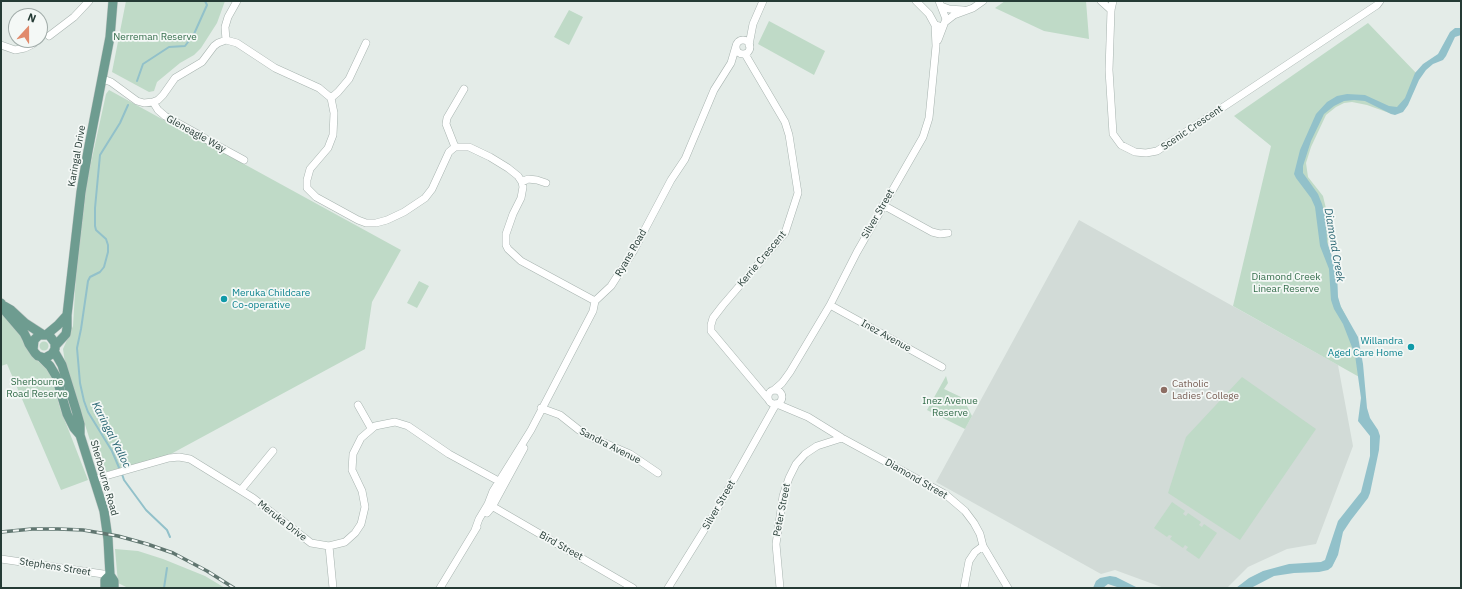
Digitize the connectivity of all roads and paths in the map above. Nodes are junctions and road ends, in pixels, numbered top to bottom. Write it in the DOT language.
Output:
graph roads {
  1 [pos="89,1"];
  2 [pos="113,1"];
  3 [pos="236,1"];
  4 [pos="763,1"];
  5 [pos="916,1"];
  6 [pos="983,1"];
  7 [pos="1101,1"];
  8 [pos="1113,1"];
  9 [pos="1380,1"];
  10 [pos="940,3"];
  11 [pos="968,10"];
  12 [pos="1111,10"];
  13 [pos="753,24"];
  14 [pos="944,24"];
  15 [pos="935,25"];
  16 [pos="49,36"];
  17 [pos="226,40"];
  18 [pos="366,43"];
  19 [pos="738,44"];
  20 [pos="749,45"];
  21 [pos="936,46"];
  22 [pos="9,48"];
  23 [pos="25,48"];
  24 [pos="744,54"];
  25 [pos="727,71"];
  26 [pos="102,79"];
  27 [pos="464,89"];
  28 [pos="331,98"];
  29 [pos="153,102"];
  30 [pos="455,147"];
  31 [pos="244,160"];
  32 [pos="522,182"];
  33 [pos="546,183"];
  34 [pos="883,205"];
  35 [pos="948,234"];
  36 [pos="595,300"];
  37 [pos="2,304"];
  38 [pos="830,305"];
  39 [pos="67,315"];
  40 [pos="44,334"];
  41 [pos="55,348"];
  42 [pos="33,350"];
  43 [pos="41,357"];
  44 [pos="942,367"];
  45 [pos="790,372"];
  46 [pos="754,381"];
  47 [pos="772,390"];
  48 [pos="782,394"];
  49 [pos="773,402"];
  50 [pos="358,405"];
  51 [pos="541,408"];
  52 [pos="808,417"];
  53 [pos="371,428"];
  54 [pos="80,435"];
  55 [pos="842,438"];
  56 [pos="273,451"];
  57 [pos="658,473"];
  58 [pos="95,479"];
  59 [pos="502,482"];
  60 [pos="241,490"];
  61 [pos="490,506"];
  62 [pos="329,546"];
  63 [pos="983,546"];
  64 [pos="1,559"];
  65 [pos="110,575"];
  66 [pos="105,588"];
  67 [pos="114,588"];
  68 [pos="333,588"];
  69 [pos="440,588"];
  70 [pos="633,588"];
  71 [pos="668,588"];
  72 [pos="780,588"];
  73 [pos="964,588"];
  74 [pos="1008,588"];
  1 -- 16 [label="street"];
  2 -- 26 [label="main road, Karingal Drive"];
  3 -- 17 [label="street"];
  4 -- 13 [label="street, Ryans Road"];
  5 -- 15 [label="street"];
  6 -- 11 [label="street"];
  7 -- 12 [label="street"];
  8 -- 12 [label="street, Scenic Crescent"];
  9 -- 12 [label="street, Scenic Crescent"];
  10 -- 11 [label="street"];
  10 -- 14 [label="street"];
  11 -- 14 [label="street"];
  13 -- 19 [label="street, Ryans Road"];
  13 -- 20 [label="street, Ryans Road"];
  14 -- 15 [label="street"];
  14 -- 21 [label="street, Silver Street"];
  15 -- 21 [label="street, Silver Street"];
  17 -- 28 [label="street"];
  17 -- 29 [label="street"];
  18 -- 28 [label="street"];
  19 -- 20 [label="street"];
  19 -- 24 [label="street"];
  19 -- 25 [label="street, Ryans Road"];
  20 -- 24 [label="street"];
  21 -- 34 [label="street, Silver Street"];
  22 -- 23 [label="street"];
  24 -- 25 [label="street, Ryans Road"];
  24 -- 46 [label="street, Kerrie Crescent"];
  25 -- 36 [label="street, Ryans Road"];
  26 -- 29 [label="street"];
  26 -- 39 [label="main road, Karingal Drive"];
  27 -- 30 [label="street"];
  28 -- 30 [label="street"];
  29 -- 31 [label="street, Gleneagle Way"];
  30 -- 32 [label="street"];
  32 -- 33 [label="street"];
  32 -- 36 [label="street"];
  34 -- 35 [label="street"];
  34 -- 38 [label="street, Silver Street"];
  36 -- 51 [label="street"];
  37 -- 40 [label="main road"];
  37 -- 42 [label="main road"];
  38 -- 44 [label="street, Inez Avenue"];
  38 -- 45 [label="street, Silver Street"];
  39 -- 40 [label="main road"];
  39 -- 41 [label="main road, Karingal Drive"];
  40 -- 41 [label="main road"];
  40 -- 42 [label="main road"];
  41 -- 43 [label="main road"];
  41 -- 54 [label="main road, Sherbourne Road"];
  42 -- 43 [label="main road"];
  43 -- 54 [label="main road, Sherbourne Road"];
  45 -- 47 [label="street, Silver Street"];
  45 -- 48 [label="street, Silver Street"];
  46 -- 47 [label="street, Kerrie Crescent"];
  46 -- 49 [label="street, Kerrie Crescent"];
  47 -- 48 [label="street"];
  47 -- 49 [label="street"];
  48 -- 49 [label="street"];
  48 -- 52 [label="street, Diamond Street"];
  49 -- 52 [label="street, Diamond Street"];
  49 -- 71 [label="street, Silver Street"];
  50 -- 53 [label="street"];
  51 -- 57 [label="street, Sandra Avenue"];
  51 -- 59 [label="street"];
  52 -- 55 [label="street, Diamond Street"];
  53 -- 59 [label="street"];
  53 -- 62 [label="street"];
  54 -- 58 [label="main road, Sherbourne Road"];
  55 -- 63 [label="street, Diamond Street"];
  55 -- 72 [label="street, Peter Street"];
  56 -- 60 [label="street"];
  58 -- 60 [label="street, Meruka Drive"];
  58 -- 65 [label="main road, Sherbourne Road"];
  59 -- 61 [label="street"];
  60 -- 62 [label="street, Meruka Drive"];
  61 -- 69 [label="street"];
  61 -- 70 [label="street, Bird Street"];
  62 -- 68 [label="street"];
  63 -- 73 [label="street"];
  63 -- 74 [label="street, Diamond Street"];
  64 -- 65 [label="street, Stephens Street"];
  65 -- 66 [label="main road, Sherbourne Road"];
  65 -- 67 [label="main road, Sherbourne Road"];
}
